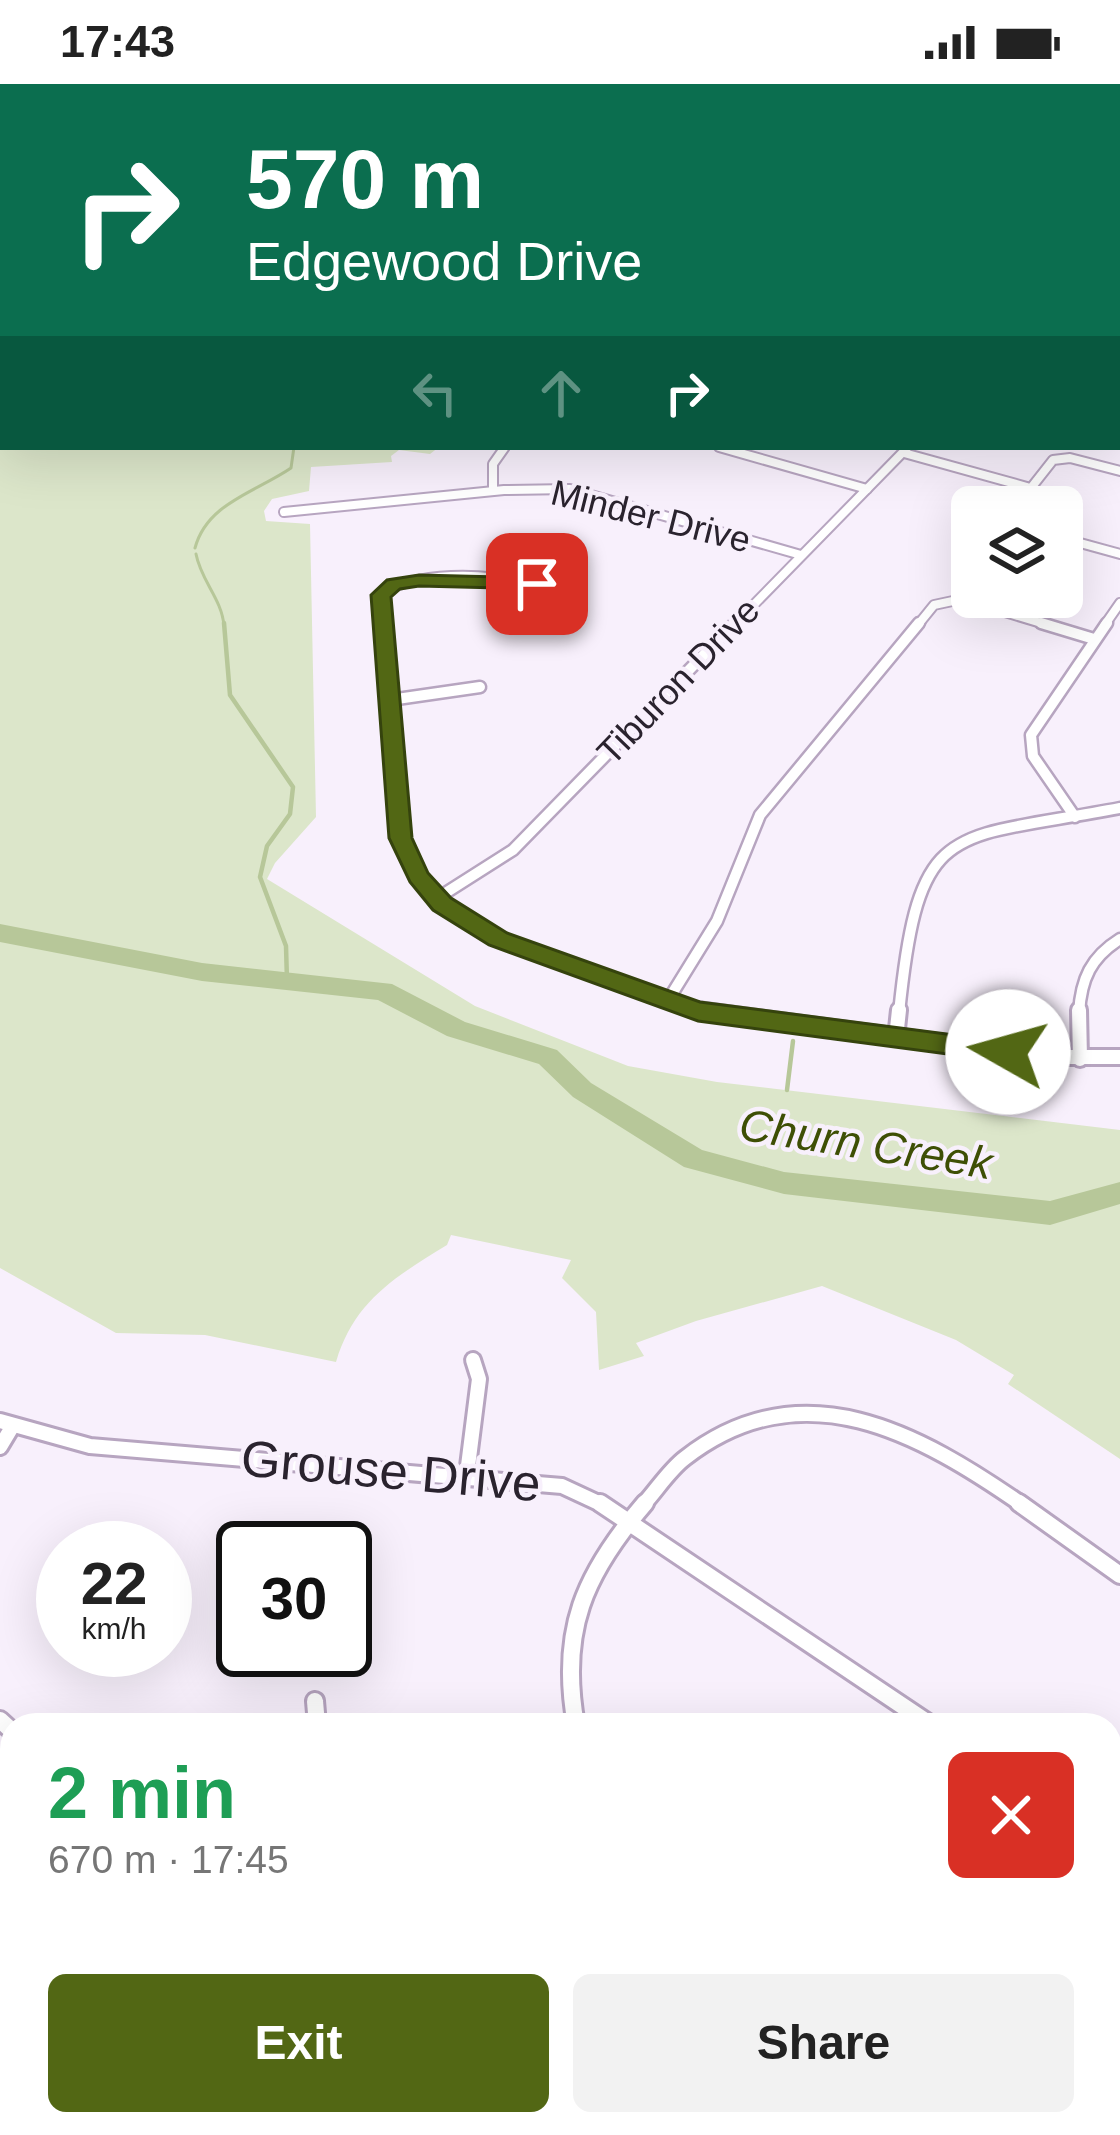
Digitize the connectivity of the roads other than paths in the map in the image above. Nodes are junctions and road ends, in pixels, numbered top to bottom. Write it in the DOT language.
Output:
graph roads {
  1 [pos="504,450"];
  2 [pos="729,450"];
  3 [pos="906,450"];
  4 [pos="1120,471"];
  5 [pos="1025,486"];
  6 [pos="1029,486"];
  7 [pos="493,488"];
  8 [pos="867,489"];
  9 [pos="284,512"];
  10 [pos="1083,544"];
  11 [pos="1120,554"];
  12 [pos="802,555"];
  13 [pos="576,592"];
  14 [pos="1120,603"];
  15 [pos="1094,639"];
  16 [pos="480,687"];
  17 [pos="390,700"];
  18 [pos="1120,808"];
  19 [pos="1075,818"];
  20 [pos="436,898"];
  21 [pos="1120,939"];
  22 [pos="667,1002"];
  23 [pos="896,1038"];
  24 [pos="1120,1057"];
  25 [pos="1080,1059"];
  26 [pos="473,1360"];
  27 [pos="6,1424"];
  28 [pos="0,1447"];
  29 [pos="467,1474"];
  30 [pos="628,1522"];
  31 [pos="1120,1575"];
  32 [pos="315,1701"];
  33 [pos="316,1713"];
  34 [pos="574,1713"];
  35 [pos="913,1713"];
  1 -- 7 [label="street"];
  2 -- 8 [label="street"];
  3 -- 5 [label="street"];
  3 -- 8 [label="street, Tiburon Drive"];
  4 -- 6 [label="street"];
  7 -- 9 [label="street, Minder Drive"];
  7 -- 12 [label="street, Minder Drive"];
  8 -- 12 [label="street, Tiburon Drive"];
  10 -- 11 [label="street"];
  12 -- 20 [label="street, Tiburon Drive"];
  13 -- 17 [label="street"];
  14 -- 15 [label="street"];
  15 -- 19 [label="street"];
  15 -- 22 [label="street"];
  16 -- 17 [label="street"];
  17 -- 20 [label="street"];
  18 -- 19 [label="street"];
  19 -- 23 [label="street"];
  20 -- 22 [label="street"];
  21 -- 25 [label="street"];
  22 -- 23 [label="street"];
  23 -- 25 [label="street"];
  24 -- 25 [label="street"];
  26 -- 29 [label="street"];
  27 -- 28 [label="street"];
  27 -- 29 [label="street, Grouse Drive"];
  29 -- 30 [label="street, Grouse Drive"];
  30 -- 31 [label="street"];
  30 -- 34 [label="street"];
  30 -- 35 [label="street, Grouse Drive"];
  32 -- 33 [label="street"];
}
